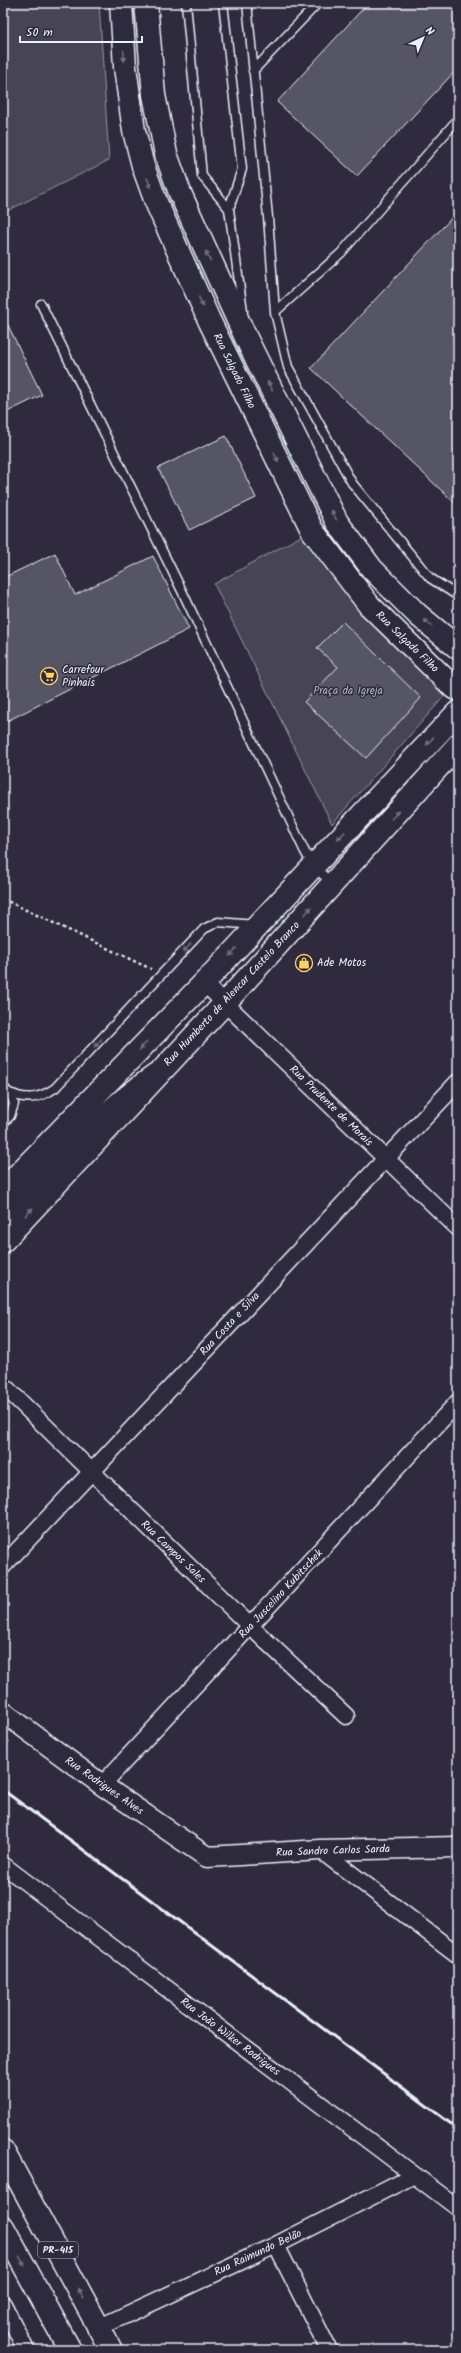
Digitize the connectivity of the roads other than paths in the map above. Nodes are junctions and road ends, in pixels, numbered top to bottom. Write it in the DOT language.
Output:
graph roads {
  1 [pos="121,3"];
  2 [pos="146,3"];
  3 [pos="186,3"];
  4 [pos="223,3"];
  5 [pos="246,3"];
  6 [pos="318,3"];
  7 [pos="253,71"];
  8 [pos="458,119"];
  9 [pos="229,209"];
  10 [pos="40,304"];
  11 [pos="274,312"];
  12 [pos="246,338"];
  13 [pos="284,416"];
  14 [pos="261,426"];
  15 [pos="353,543"];
  16 [pos="332,558"];
  17 [pos="458,596"];
  18 [pos="458,648"];
  19 [pos="456,684"];
  20 [pos="457,714"];
  21 [pos="458,745"];
  22 [pos="313,866"];
  23 [pos="333,884"];
  24 [pos="258,926"];
  25 [pos="204,983"];
  26 [pos="225,1003"];
  27 [pos="156,1075"];
  28 [pos="458,1082"];
  29 [pos="5,1090"];
  30 [pos="3,1123"];
  31 [pos="386,1159"];
  32 [pos="3,1190"];
  33 [pos="3,1218"];
  34 [pos="458,1228"];
  35 [pos="3,1241"];
  36 [pos="3,1386"];
  37 [pos="458,1402"];
  38 [pos="91,1472"];
  39 [pos="3,1566"];
  40 [pos="251,1626"];
  41 [pos="3,1712"];
  42 [pos="346,1716"];
  43 [pos="102,1785"];
  44 [pos="458,1847"];
  45 [pos="320,1850"];
  46 [pos="207,1857"];
  47 [pos="3,1865"];
  48 [pos="458,1955"];
  49 [pos="3,2139"];
  50 [pos="3,2146"];
  51 [pos="3,2151"];
  52 [pos="16,2173"];
  53 [pos="414,2176"];
  54 [pos="458,2208"];
  55 [pos="3,2227"];
  56 [pos="276,2245"];
  57 [pos="3,2304"];
  58 [pos="100,2327"];
  59 [pos="26,2350"];
  60 [pos="70,2350"];
  61 [pos="111,2350"];
  62 [pos="328,2350"];
  1 -- 14 [label="main road, Rua Salgado Filho, one-way"];
  12 -- 2 [label="main road, one-way"];
  3 -- 9 [label="lane"];
  4 -- 9 [label="lane"];
  5 -- 7 [label="lane"];
  6 -- 7 [label="lane"];
  7 -- 11 [label="lane"];
  8 -- 11 [label="lane"];
  9 -- 12 [label="lane"];
  10 -- 22 [label="lane"];
  11 -- 17 [label="lane"];
  13 -- 12 [label="main road, one-way"];
  13 -- 14 [label="main road"];
  15 -- 13 [label="main road, one-way"];
  14 -- 16 [label="main road, Rua Salgado Filho, one-way"];
  15 -- 16 [label="main road"];
  18 -- 15 [label="main road, one-way"];
  16 -- 19 [label="main road, Rua Salgado Filho"];
  19 -- 20 [label="main road"];
  20 -- 22 [label="main road, one-way"];
  23 -- 21 [label="main road, Rua Humberto de Alencar Castelo Branco, one-way"];
  22 -- 23 [label="lane"];
  22 -- 24 [label="main road"];
  26 -- 23 [label="main road, Rua Humberto de Alencar Castelo Branco, one-way"];
  24 -- 25 [label="main road, one-way"];
  24 -- 29 [label="lane, one-way"];
  25 -- 26 [label="street, Rua Prudente de Morais"];
  25 -- 32 [label="main road, one-way"];
  26 -- 27 [label="main road, Rua Humberto de Alencar Castelo Branco"];
  26 -- 31 [label="street, Rua Prudente de Morais"];
  27 -- 33 [label="main road"];
  35 -- 27 [label="main road, Rua Humberto de Alencar Castelo Branco, one-way"];
  28 -- 31 [label="street, Rua Costa e Silva"];
  29 -- 30 [label="lane"];
  31 -- 34 [label="street, Rua Prudente de Morais"];
  31 -- 38 [label="street, Rua Costa e Silva"];
  36 -- 38 [label="street, Rua Campos Sales"];
  37 -- 40 [label="street, Rua Juscelino Kubitschek"];
  38 -- 39 [label="street, Rua Costa e Silva"];
  38 -- 40 [label="street, Rua Campos Sales"];
  40 -- 42 [label="street, Rua Campos Sales"];
  40 -- 43 [label="street, Rua Juscelino Kubitschek"];
  41 -- 43 [label="street, Rua Rodrigues Alves"];
  43 -- 46 [label="street, Rua Rodrigues Alves"];
  44 -- 45 [label="street, Rua Sandro Carlos Sarda"];
  45 -- 46 [label="street, Rua Sandro Carlos Sarda"];
  45 -- 48 [label="street"];
  47 -- 53 [label="street, Rua João Wilker Rodrigues"];
  49 -- 52 [label="main road"];
  50 -- 52 [label="main road"];
  51 -- 52 [label="main road, PR-415"];
  58 -- 52 [label="main road, PR-415, one-way"];
  53 -- 54 [label="street, Rua João Wilker Rodrigues"];
  53 -- 56 [label="street, Rua Raimundo Belão"];
  55 -- 60 [label="main road, PR-415, one-way"];
  56 -- 58 [label="street, Rua Raimundo Belão"];
  56 -- 62 [label="street"];
  57 -- 59 [label="street"];
  58 -- 61 [label="main road, PR-415"];
}
